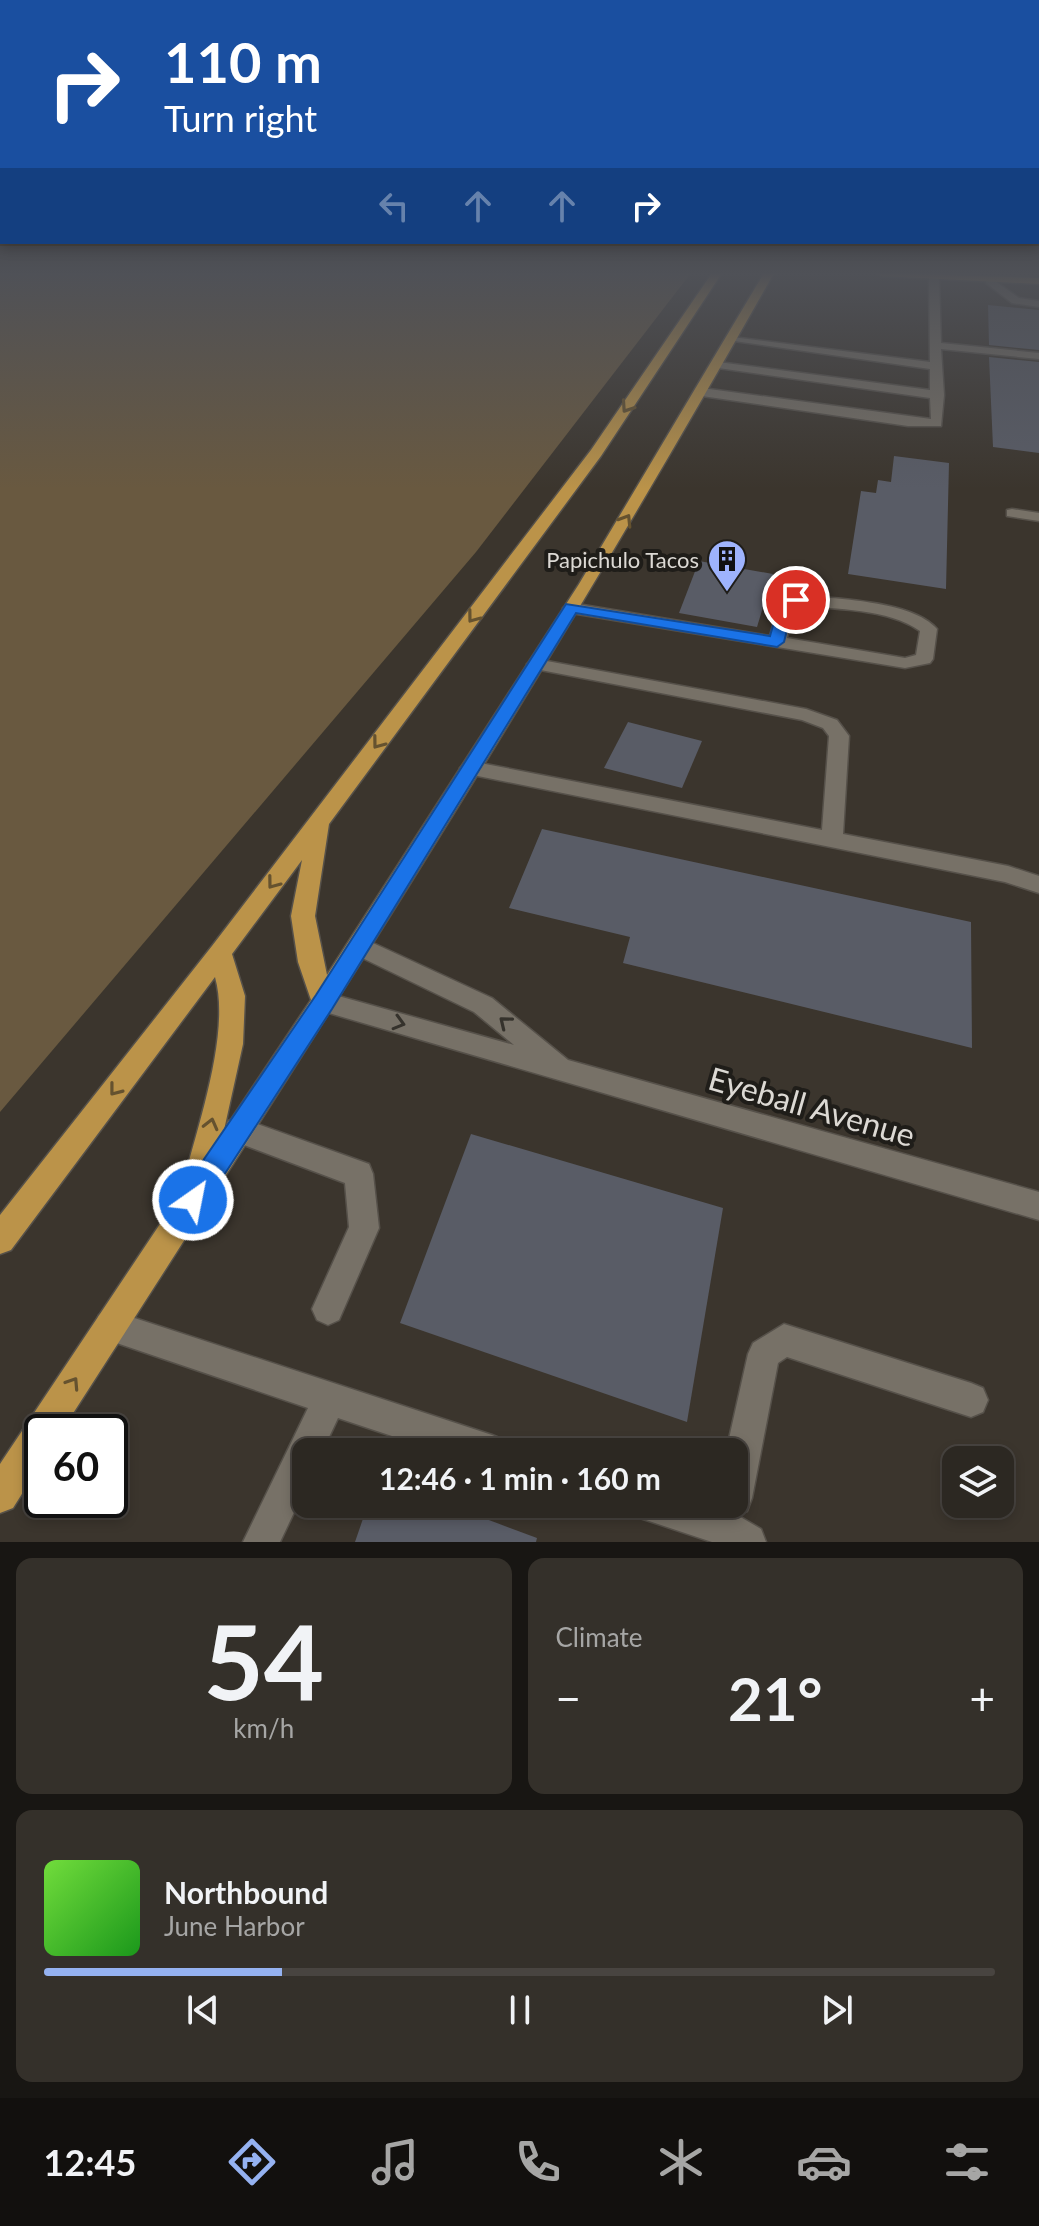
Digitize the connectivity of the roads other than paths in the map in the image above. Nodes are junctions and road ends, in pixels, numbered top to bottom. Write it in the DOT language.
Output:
graph roads {
  1 [pos="669,345"];
  2 [pos="729,345"];
  3 [pos="771,345"];
  4 [pos="933,345"];
  5 [pos="1039,356"];
  6 [pos="718,365"];
  7 [pos="937,366"];
  8 [pos="702,392"];
  9 [pos="938,395"];
  10 [pos="1012,513"];
  11 [pos="1039,517"];
  12 [pos="571,608"];
  13 [pos="777,642"];
  14 [pos="536,664"];
  15 [pos="470,768"];
  16 [pos="320,821"];
  17 [pos="832,839"];
  18 [pos="1039,885"];
  19 [pos="360,946"];
  20 [pos="220,953"];
  21 [pos="324,1002"];
  22 [pos="566,1070"];
  23 [pos="238,1130"];
  24 [pos="193,1200"];
  25 [pos="1039,1206"];
  26 [pos="0,1239"];
  27 [pos="328,1309"];
  28 [pos="110,1326"];
  29 [pos="330,1399"];
  30 [pos="971,1400"];
  31 [pos="449,1438"];
  32 [pos="748,1448"];
  33 [pos="0,1495"];
  34 [pos="261,1542"];
  1 -- 16 [label="main road, one-way"];
  2 -- 6 [label="main road"];
  3 -- 7 [label="street"];
  4 -- 5 [label="street"];
  4 -- 7 [label="street"];
  6 -- 8 [label="main road"];
  6 -- 9 [label="street"];
  7 -- 9 [label="street"];
  8 -- 9 [label="street"];
  12 -- 8 [label="main road, one-way"];
  10 -- 11 [label="street"];
  12 -- 13 [label="street"];
  12 -- 14 [label="main road"];
  13 -- 13 [label="street"];
  14 -- 15 [label="main road"];
  14 -- 17 [label="street"];
  15 -- 17 [label="street"];
  15 -- 19 [label="main road"];
  16 -- 20 [label="main road, one-way"];
  16 -- 21 [label="main road"];
  17 -- 18 [label="street"];
  19 -- 21 [label="main road"];
  22 -- 19 [label="street, Eyeball Avenue, one-way"];
  24 -- 20 [label="main road, one-way"];
  20 -- 26 [label="main road, one-way"];
  21 -- 22 [label="street, Eyeball Avenue, one-way"];
  21 -- 23 [label="main road"];
  22 -- 25 [label="street, Eyeball Avenue"];
  23 -- 24 [label="main road"];
  23 -- 27 [label="street"];
  24 -- 28 [label="main road"];
  28 -- 29 [label="street"];
  33 -- 28 [label="main road, one-way"];
  29 -- 31 [label="street"];
  29 -- 34 [label="street"];
  30 -- 32 [label="street"];
}
